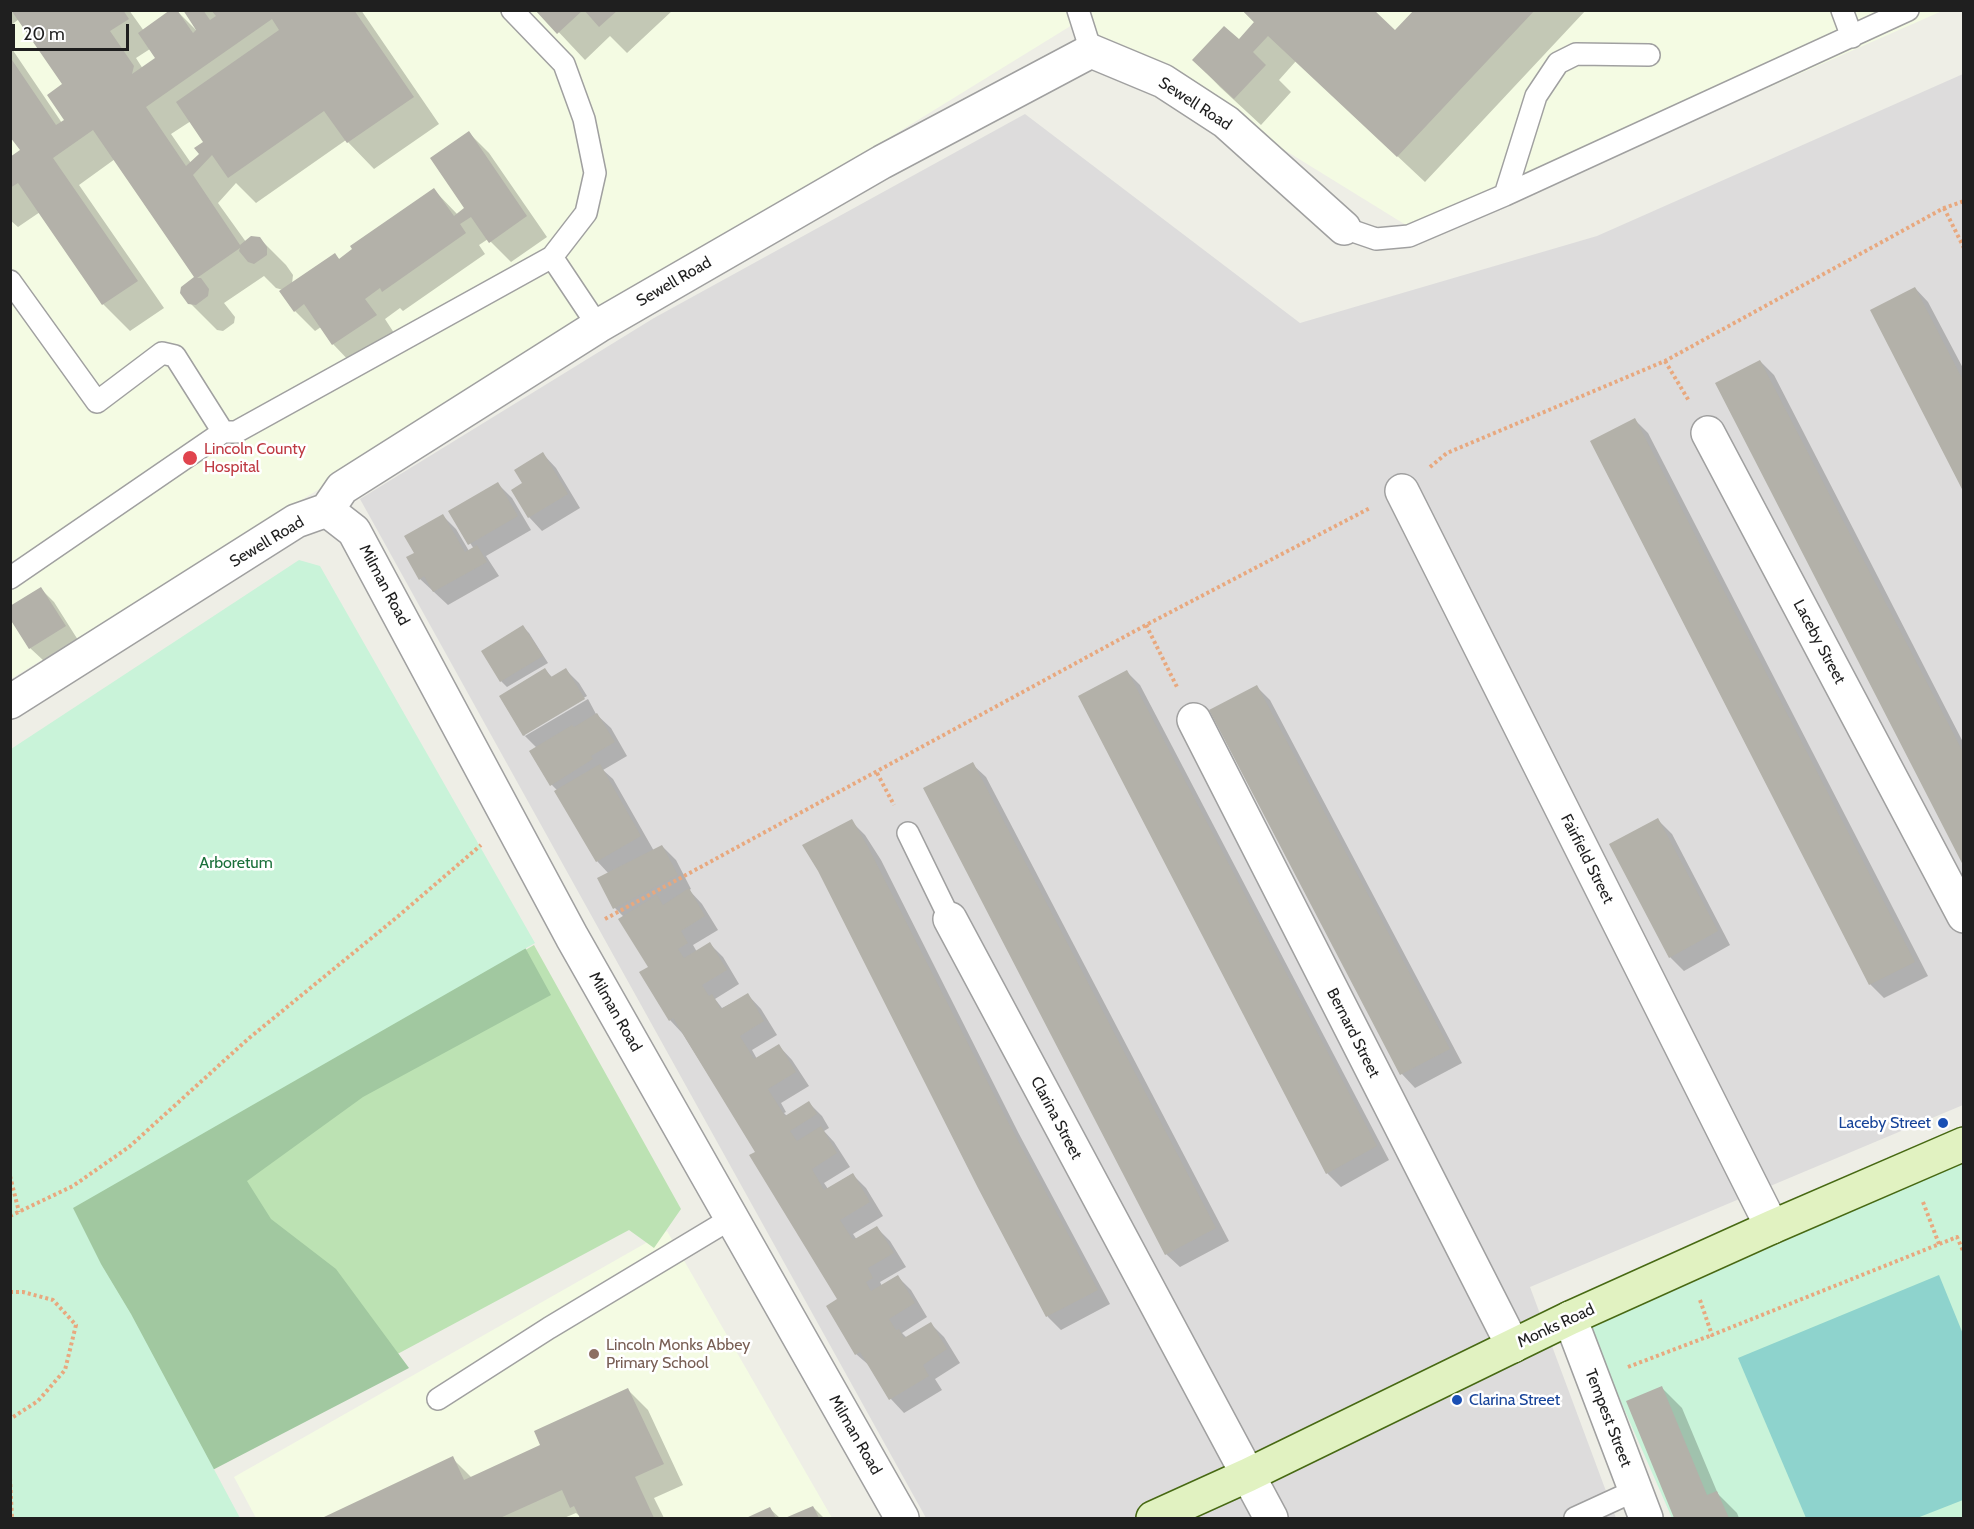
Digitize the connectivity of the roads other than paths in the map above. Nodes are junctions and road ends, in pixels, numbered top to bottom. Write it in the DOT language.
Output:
graph roads {
  1 [pos="512,10"];
  2 [pos="1078,10"];
  3 [pos="1842,10"];
  4 [pos="1908,10"];
  5 [pos="1852,37"];
  6 [pos="1091,51"];
  7 [pos="1649,55"];
  8 [pos="1505,195"];
  9 [pos="1344,228"];
  10 [pos="552,257"];
  11 [pos="10,281"];
  12 [pos="598,326"];
  13 [pos="223,432"];
  14 [pos="1708,433"];
  15 [pos="1402,491"];
  16 [pos="327,510"];
  17 [pos="10,578"];
  18 [pos="11,701"];
  19 [pos="1194,720"];
  20 [pos="908,833"];
  21 [pos="1964,916"];
  22 [pos="950,919"];
  23 [pos="1964,1144"];
  24 [pos="732,1218"];
  25 [pos="1772,1227"];
  26 [pos="1570,1318"];
  27 [pos="1513,1346"];
  28 [pos="438,1399"];
  29 [pos="1248,1475"];
  30 [pos="1641,1504"];
  31 [pos="902,1518"];
  32 [pos="1153,1518"];
  33 [pos="1271,1518"];
  34 [pos="1575,1518"];
  1 -- 10 [label="lane"];
  2 -- 6 [label="lane"];
  3 -- 5 [label="lane"];
  4 -- 5 [label="lane"];
  5 -- 8 [label="lane"];
  6 -- 9 [label="street, Sewell Road"];
  6 -- 12 [label="street, Sewell Road"];
  7 -- 8 [label="lane"];
  8 -- 9 [label="lane"];
  10 -- 12 [label="lane"];
  10 -- 13 [label="lane"];
  11 -- 13 [label="lane"];
  12 -- 16 [label="street, Sewell Road"];
  13 -- 17 [label="lane"];
  14 -- 21 [label="street, Laceby Street"];
  15 -- 25 [label="street, Fairfield Street"];
  16 -- 18 [label="street, Sewell Road"];
  16 -- 24 [label="street, Milman Road"];
  19 -- 27 [label="street, Bernard Street"];
  20 -- 22 [label="lane"];
  22 -- 29 [label="street, Clarina Street"];
  23 -- 25 [label="main road, Monks Road"];
  24 -- 28 [label="lane"];
  24 -- 31 [label="street, Milman Road"];
  25 -- 26 [label="main road, Monks Road"];
  26 -- 27 [label="main road, Monks Road"];
  26 -- 30 [label="street, Tempest Street"];
  27 -- 29 [label="main road, Monks Road"];
  29 -- 32 [label="main road, Monks Road"];
  29 -- 33 [label="street, Clarina Street"];
  30 -- 34 [label="lane"];
}
